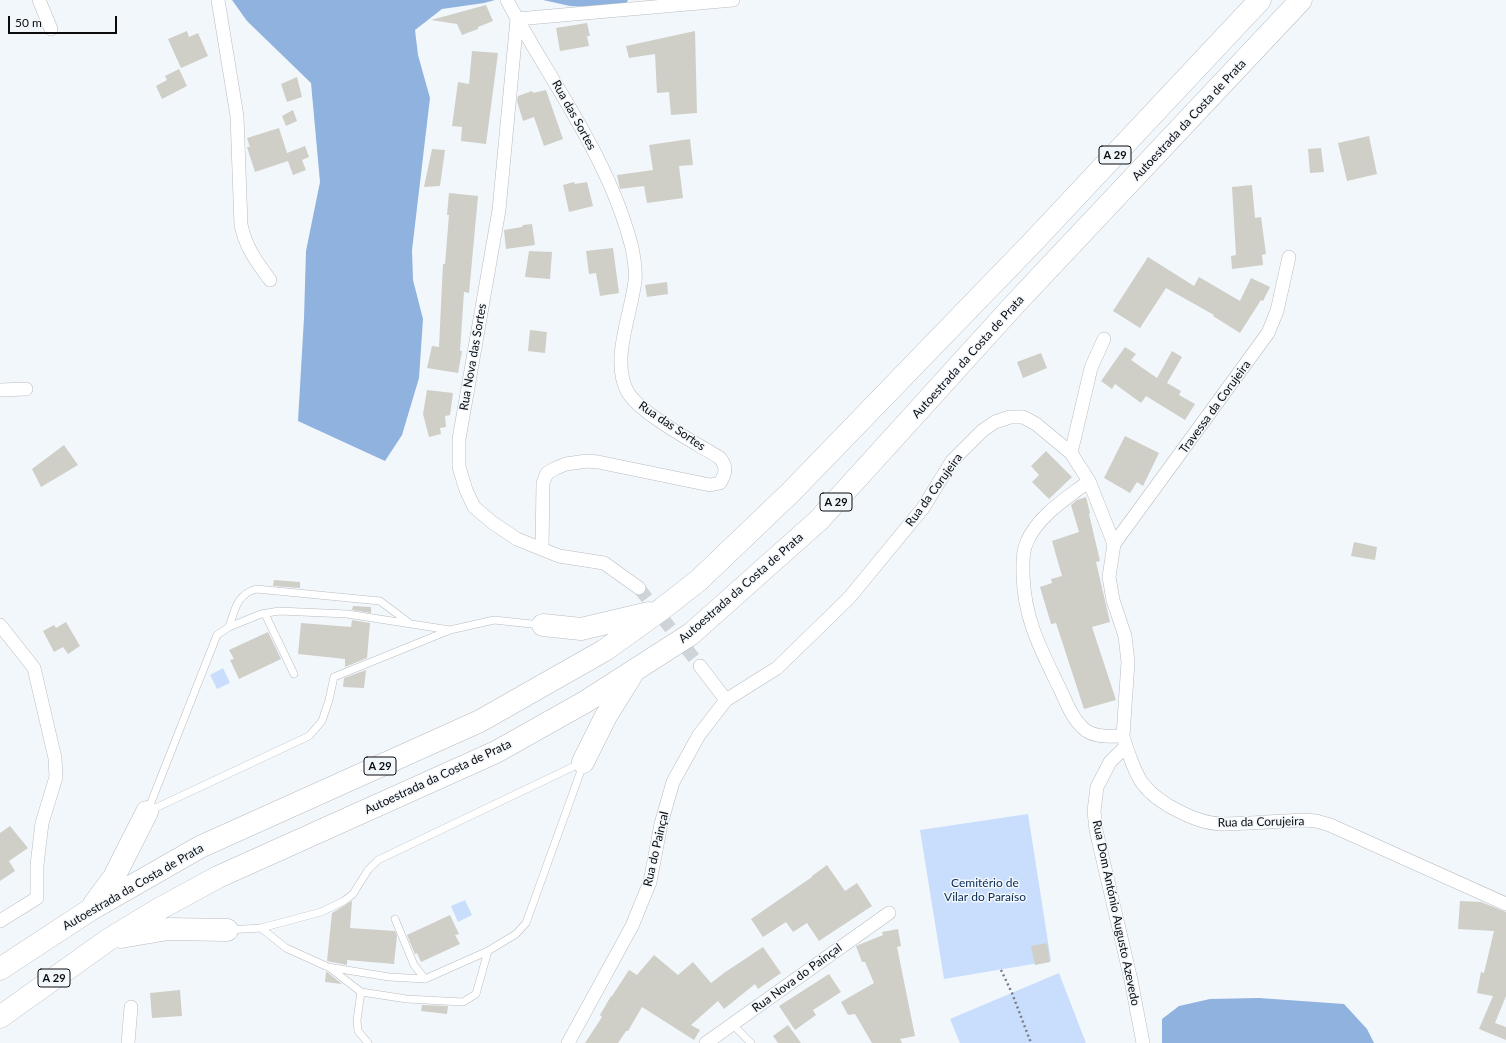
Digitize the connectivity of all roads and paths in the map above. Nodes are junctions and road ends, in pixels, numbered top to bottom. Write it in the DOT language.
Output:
graph roads {
  1 [pos="39,0"];
  2 [pos="218,0"];
  3 [pos="507,0"];
  4 [pos="733,0"];
  5 [pos="1260,0"];
  6 [pos="1302,0"];
  7 [pos="708,1"];
  8 [pos="517,19"];
  9 [pos="51,29"];
  10 [pos="1290,257"];
  11 [pos="270,280"];
  12 [pos="1104,339"];
  13 [pos="26,389"];
  14 [pos="0,390"];
  15 [pos="1072,452"];
  16 [pos="1089,481"];
  17 [pos="1114,544"];
  18 [pos="542,549"];
  19 [pos="639,588"];
  20 [pos="662,609"];
  21 [pos="265,614"];
  22 [pos="409,623"];
  23 [pos="0,625"];
  24 [pos="543,625"];
  25 [pos="229,627"];
  26 [pos="450,630"];
  27 [pos="700,666"];
  28 [pos="632,673"];
  29 [pos="294,674"];
  30 [pos="726,700"];
  31 [pos="1124,741"];
  32 [pos="583,762"];
  33 [pos="147,812"];
  34 [pos="1506,904"];
  35 [pos="90,910"];
  36 [pos="888,913"];
  37 [pos="395,919"];
  38 [pos="0,921"];
  39 [pos="261,928"];
  40 [pos="227,930"];
  41 [pos="108,940"];
  42 [pos="488,951"];
  43 [pos="328,967"];
  44 [pos="0,969"];
  45 [pos="1001,970"];
  46 [pos="425,979"];
  47 [pos="361,992"];
  48 [pos="131,1007"];
  49 [pos="0,1017"];
  50 [pos="732,1025"];
  51 [pos="1141,1042"];
  52 [pos="128,1043"];
  53 [pos="368,1043"];
  54 [pos="568,1043"];
  55 [pos="706,1043"];
  56 [pos="751,1043"];
  57 [pos="1031,1043"];
  1 -- 9 [label="street"];
  2 -- 11 [label="street"];
  3 -- 8 [label="street"];
  4 -- 7 [label="street"];
  5 -- 20 [label="highway, Autoestrada da Costa de Prata / A 29"];
  6 -- 28 [label="highway, Autoestrada da Costa de Prata / A 29"];
  7 -- 8 [label="street"];
  8 -- 18 [label="street, Rua Nova das Sortes"];
  8 -- 18 [label="street, Rua das Sortes"];
  10 -- 17 [label="street, Travessa da Corujeira"];
  12 -- 15 [label="street"];
  13 -- 14 [label="street"];
  15 -- 16 [label="street, Rua da Corujeira"];
  15 -- 30 [label="street, Rua da Corujeira"];
  16 -- 17 [label="street, Rua da Corujeira"];
  16 -- 31 [label="street"];
  17 -- 31 [label="street, Rua da Corujeira"];
  18 -- 19 [label="street, Rua Nova das Sortes"];
  20 -- 24 [label="highway"];
  20 -- 35 [label="highway, Autoestrada da Costa de Prata / A 29"];
  21 -- 22 [label="lane"];
  21 -- 25 [label="lane"];
  21 -- 29 [label="lane"];
  22 -- 25 [label="lane"];
  22 -- 26 [label="lane"];
  23 -- 38 [label="street"];
  24 -- 26 [label="lane"];
  25 -- 33 [label="lane"];
  26 -- 33 [label="lane"];
  27 -- 30 [label="street"];
  28 -- 32 [label="highway"];
  28 -- 41 [label="highway, Autoestrada da Costa de Prata / A 29"];
  30 -- 54 [label="street, Rua do Painçal"];
  31 -- 34 [label="street, Rua da Corujeira"];
  31 -- 51 [label="street, Rua Dom António Augusto Azevedo"];
  32 -- 39 [label="lane"];
  32 -- 42 [label="lane"];
  33 -- 35 [label="highway"];
  35 -- 44 [label="highway, Autoestrada da Costa de Prata / A 29"];
  36 -- 50 [label="street, Rua Nova do Painçal"];
  37 -- 46 [label="lane"];
  39 -- 40 [label="lane"];
  39 -- 43 [label="lane"];
  40 -- 41 [label="highway"];
  41 -- 49 [label="highway, Autoestrada da Costa de Prata / A 29"];
  42 -- 46 [label="lane"];
  42 -- 47 [label="lane"];
  43 -- 46 [label="lane"];
  43 -- 47 [label="lane"];
  45 -- 57 [label="path"];
  47 -- 53 [label="lane"];
  48 -- 52 [label="street"];
  50 -- 55 [label="street, Rua Nova do Painçal"];
  50 -- 56 [label="lane"];
}
